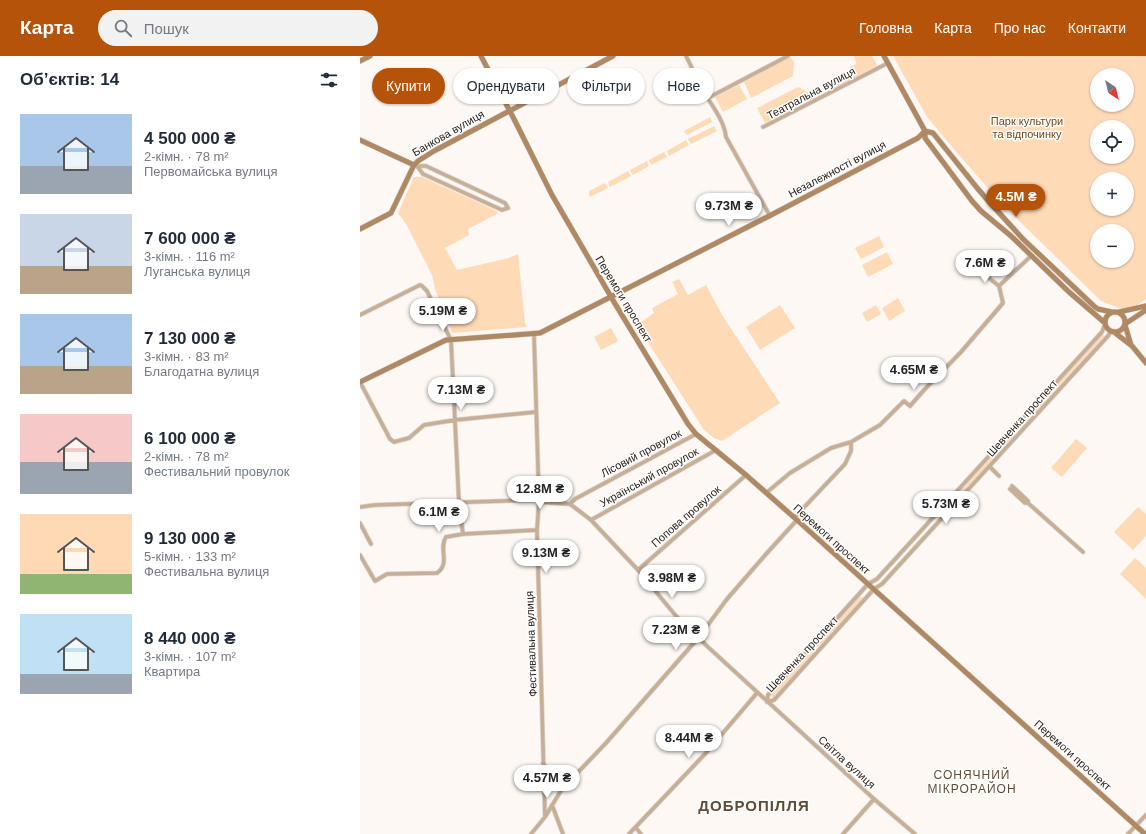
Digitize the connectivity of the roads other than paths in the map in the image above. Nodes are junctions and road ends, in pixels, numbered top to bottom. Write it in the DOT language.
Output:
graph roads {
  1 [pos="370,56"];
  2 [pos="481,56"];
  3 [pos="613,56"];
  4 [pos="686,56"];
  5 [pos="788,56"];
  6 [pos="884,56"];
  7 [pos="360,61"];
  8 [pos="888,63"];
  9 [pos="692,68"];
  10 [pos="714,95"];
  11 [pos="711,104"];
  12 [pos="509,110"];
  13 [pos="764,127"];
  14 [pos="925,131"];
  15 [pos="360,140"];
  16 [pos="415,166"];
  17 [pos="770,216"];
  18 [pos="360,229"];
  19 [pos="1031,256"];
  20 [pos="980,271"];
  21 [pos="999,286"];
  22 [pos="611,297"];
  23 [pos="1146,306"];
  24 [pos="1146,310"];
  25 [pos="1112,312"];
  26 [pos="1119,312"];
  27 [pos="360,315"];
  28 [pos="1105,324"];
  29 [pos="1125,325"];
  30 [pos="1112,331"];
  31 [pos="534,334"];
  32 [pos="451,340"];
  33 [pos="1132,346"];
  34 [pos="1146,363"];
  35 [pos="360,382"];
  36 [pos="536,412"];
  37 [pos="455,420"];
  38 [pos="696,434"];
  39 [pos="851,442"];
  40 [pos="716,450"];
  41 [pos="990,467"];
  42 [pos="746,475"];
  43 [pos="999,476"];
  44 [pos="1011,487"];
  45 [pos="766,493"];
  46 [pos="539,501"];
  47 [pos="459,503"];
  48 [pos="570,504"];
  49 [pos="360,507"];
  50 [pos="796,519"];
  51 [pos="591,520"];
  52 [pos="360,523"];
  53 [pos="537,530"];
  54 [pos="463,534"];
  55 [pos="371,544"];
  56 [pos="1083,552"];
  57 [pos="360,555"];
  58 [pos="638,570"];
  59 [pos="868,584"];
  60 [pos="874,589"];
  61 [pos="699,637"];
  62 [pos="757,693"];
  63 [pos="768,702"];
  64 [pos="543,762"];
  65 [pos="562,789"];
  66 [pos="874,799"];
  67 [pos="552,805"];
  68 [pos="1146,815"];
  69 [pos="545,817"];
  70 [pos="1136,826"];
  71 [pos="636,828"];
  72 [pos="531,834"];
  73 [pos="563,834"];
  74 [pos="629,834"];
  75 [pos="641,834"];
  76 [pos="843,834"];
  77 [pos="915,834"];
  78 [pos="1128,834"];
  79 [pos="1145,834"];
  1 -- 7 [label="main road"];
  2 -- 12 [label="main road"];
  3 -- 12 [label="main road, Банкова вулиця"];
  4 -- 9 [label="street"];
  5 -- 10 [label="street"];
  6 -- 8 [label="main road"];
  8 -- 13 [label="street, Театральна вулиця"];
  8 -- 14 [label="main road"];
  11 -- 17 [label="street"];
  12 -- 16 [label="main road, Банкова вулиця"];
  12 -- 22 [label="main road, Перемоги проспект"];
  14 -- 17 [label="main road, Незалежності вулиця"];
  14 -- 19 [label="main road"];
  14 -- 25 [label="main road"];
  15 -- 16 [label="main road"];
  16 -- 16 [label="street"];
  16 -- 18 [label="main road, Банкова вулиця"];
  17 -- 22 [label="main road, Незалежності вулиця"];
  19 -- 21 [label="street"];
  19 -- 28 [label="main road"];
  20 -- 21 [label="street"];
  21 -- 39 [label="street"];
  22 -- 31 [label="main road, Незалежності вулиця"];
  22 -- 38 [label="main road, Перемоги проспект"];
  23 -- 26 [label="main road"];
  24 -- 29 [label="main road"];
  25 -- 26 [label="main road"];
  25 -- 28 [label="main road"];
  26 -- 29 [label="main road"];
  27 -- 32 [label="street"];
  28 -- 30 [label="main road"];
  28 -- 59 [label="street, Шевченка проспект"];
  29 -- 30 [label="main road"];
  29 -- 33 [label="main road"];
  30 -- 33 [label="main road"];
  30 -- 41 [label="street, Шевченка проспект"];
  31 -- 32 [label="main road, Незалежності вулиця"];
  31 -- 36 [label="street, Фестивальна вулиця"];
  32 -- 35 [label="main road, Незалежності вулиця"];
  32 -- 37 [label="street"];
  33 -- 34 [label="main road"];
  35 -- 37 [label="street"];
  36 -- 37 [label="street"];
  36 -- 46 [label="street, Фестивальна вулиця"];
  37 -- 47 [label="street"];
  38 -- 40 [label="main road, Перемоги проспект"];
  38 -- 48 [label="street, Лісовий провулок"];
  39 -- 45 [label="street"];
  39 -- 50 [label="street"];
  40 -- 42 [label="main road, Перемоги проспект"];
  40 -- 51 [label="street, Український провулок"];
  41 -- 43 [label="street"];
  41 -- 60 [label="street, Шевченка проспект"];
  42 -- 45 [label="main road, Перемоги проспект"];
  42 -- 58 [label="street, Попова провулок"];
  44 -- 56 [label="street"];
  45 -- 50 [label="main road, Перемоги проспект"];
  46 -- 47 [label="street"];
  46 -- 48 [label="street"];
  46 -- 53 [label="street, Фестивальна вулиця"];
  47 -- 49 [label="street"];
  47 -- 54 [label="street"];
  48 -- 51 [label="street, Світла вулиця"];
  50 -- 59 [label="main road, Перемоги проспект"];
  50 -- 61 [label="street"];
  51 -- 58 [label="street, Світла вулиця"];
  52 -- 55 [label="street"];
  53 -- 54 [label="street"];
  53 -- 64 [label="street, Фестивальна вулиця"];
  54 -- 57 [label="street"];
  58 -- 61 [label="street, Світла вулиця"];
  59 -- 60 [label="main road, Перемоги проспект"];
  59 -- 63 [label="street, Шевченка проспект"];
  60 -- 63 [label="street, Шевченка проспект"];
  60 -- 70 [label="main road, Перемоги проспект"];
  61 -- 62 [label="street, Світла вулиця"];
  61 -- 65 [label="street"];
  62 -- 63 [label="street, Світла вулиця"];
  62 -- 71 [label="street"];
  63 -- 66 [label="street, Світла вулиця"];
  64 -- 65 [label="street"];
  64 -- 69 [label="street, Фестивальна вулиця"];
  65 -- 67 [label="street"];
  66 -- 76 [label="street"];
  66 -- 77 [label="street, Світла вулиця"];
  67 -- 69 [label="street"];
  67 -- 73 [label="street"];
  68 -- 70 [label="street"];
  69 -- 72 [label="street"];
  70 -- 78 [label="street"];
  70 -- 79 [label="main road, Перемоги проспект"];
  71 -- 74 [label="street"];
  71 -- 75 [label="street"];
}
